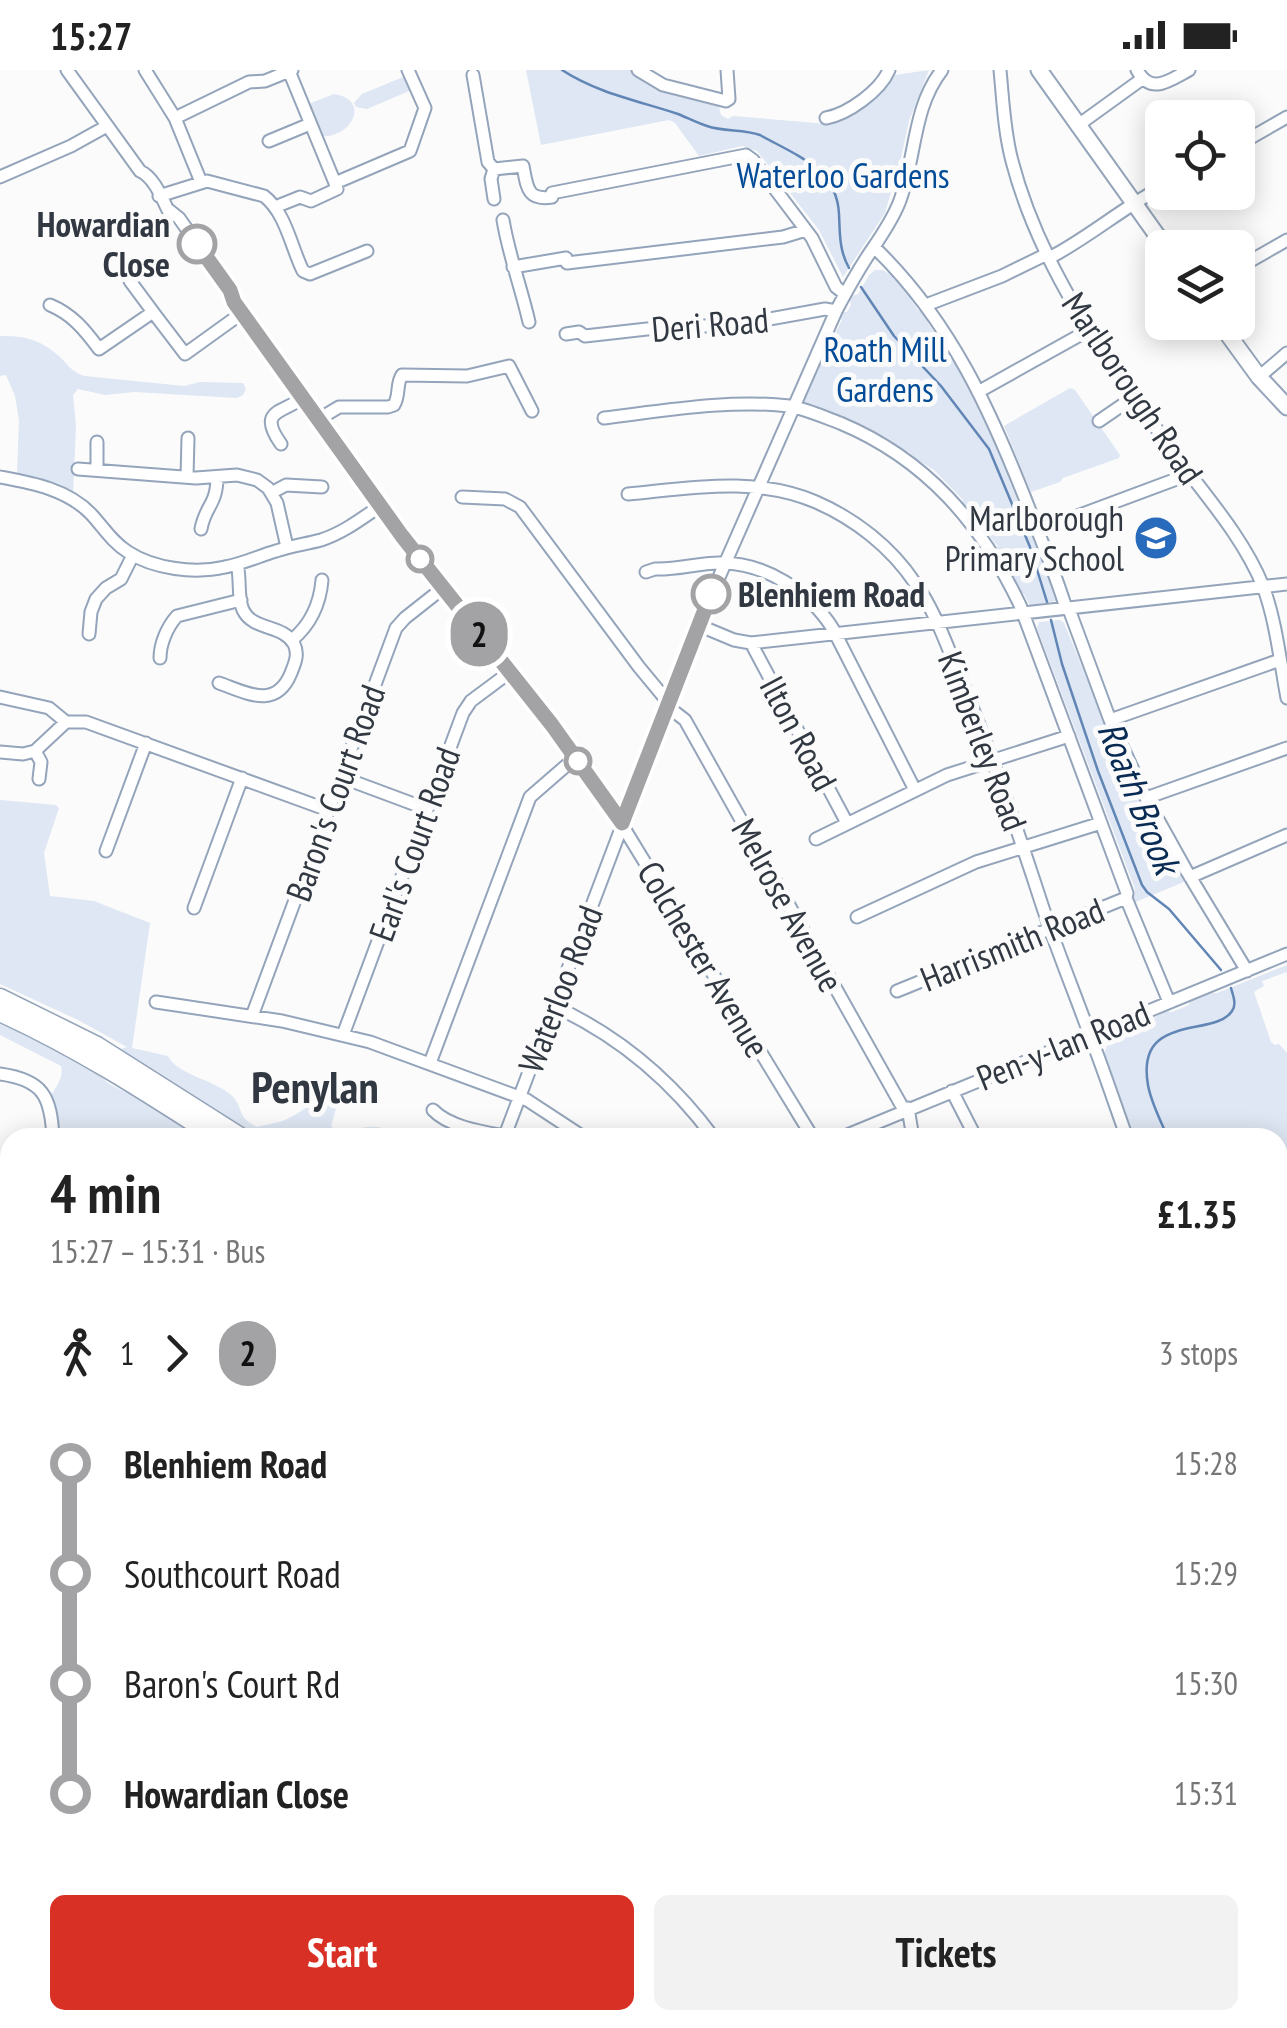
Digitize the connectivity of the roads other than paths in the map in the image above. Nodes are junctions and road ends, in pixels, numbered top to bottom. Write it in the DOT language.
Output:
graph roads {
  1 [pos="67,70"];
  2 [pos="145,70"];
  3 [pos="290,70"];
  4 [pos="408,70"];
  5 [pos="638,70"];
  6 [pos="728,70"];
  7 [pos="890,70"];
  8 [pos="942,70"];
  9 [pos="1000,70"];
  10 [pos="1040,70"];
  11 [pos="1189,70"];
  12 [pos="473,75"];
  13 [pos="1140,75"];
  14 [pos="1287,117"];
  15 [pos="175,118"];
  16 [pos="826,118"];
  17 [pos="310,124"];
  18 [pos="107,126"];
  19 [pos="1077,126"];
  20 [pos="1255,135"];
  21 [pos="269,141"];
  22 [pos="494,169"];
  23 [pos="0,177"];
  24 [pos="200,182"];
  25 [pos="335,183"];
  26 [pos="159,196"];
  27 [pos="1145,196"];
  28 [pos="494,198"];
  29 [pos="1134,202"];
  30 [pos="275,207"];
  31 [pos="503,220"];
  32 [pos="806,230"];
  33 [pos="1153,230"];
  34 [pos="1287,240"];
  35 [pos="874,247"];
  36 [pos="366,251"];
  37 [pos="1048,256"];
  38 [pos="1255,258"];
  39 [pos="512,267"];
  40 [pos="130,280"];
  41 [pos="846,292"];
  42 [pos="62,295"];
  43 [pos="926,306"];
  44 [pos="836,311"];
  45 [pos="153,312"];
  46 [pos="242,314"];
  47 [pos="529,322"];
  48 [pos="1090,330"];
  49 [pos="566,334"];
  50 [pos="1232,340"];
  51 [pos="1287,353"];
  52 [pos="1259,377"];
  53 [pos="978,392"];
  54 [pos="1134,397"];
  55 [pos="303,398"];
  56 [pos="793,407"];
  57 [pos="1287,407"];
  58 [pos="532,412"];
  59 [pos="604,418"];
  60 [pos="318,420"];
  61 [pos="1100,421"];
  62 [pos="188,438"];
  63 [pos="97,442"];
  64 [pos="282,444"];
  65 [pos="78,470"];
  66 [pos="96,470"];
  67 [pos="1190,474"];
  68 [pos="0,477"];
  69 [pos="187,477"];
  70 [pos="217,477"];
  71 [pos="759,486"];
  72 [pos="322,487"];
  73 [pos="271,493"];
  74 [pos="628,494"];
  75 [pos="462,497"];
  76 [pos="380,506"];
  77 [pos="200,529"];
  78 [pos="1038,531"];
  79 [pos="286,548"];
  80 [pos="133,556"];
  81 [pos="725,563"];
  82 [pos="237,564"];
  83 [pos="646,572"];
  84 [pos="322,580"];
  85 [pos="1287,584"];
  86 [pos="1263,587"];
  87 [pos="443,588"];
  88 [pos="240,600"];
  89 [pos="1068,608"];
  90 [pos="1023,613"];
  91 [pos="937,622"];
  92 [pos="698,625"];
  93 [pos="89,634"];
  94 [pos="836,634"];
  95 [pos="292,640"];
  96 [pos="751,642"];
  97 [pos="160,658"];
  98 [pos="1280,660"];
  99 [pos="510,672"];
  100 [pos="219,683"];
  101 [pos="0,697"];
  102 [pos="1287,698"];
  103 [pos="667,704"];
  104 [pos="1110,720"];
  105 [pos="66,722"];
  106 [pos="1070,736"];
  107 [pos="146,743"];
  108 [pos="1287,748"];
  109 [pos="35,751"];
  110 [pos="0,752"];
  111 [pos="576,758"];
  112 [pos="994,760"];
  113 [pos="341,777"];
  114 [pos="242,778"];
  115 [pos="39,779"];
  116 [pos="915,790"];
  117 [pos="1146,798"];
  118 [pos="427,809"];
  119 [pos="328,810"];
  120 [pos="847,822"];
  121 [pos="1100,822"];
  122 [pos="622,823"];
  123 [pos="1287,835"];
  124 [pos="816,839"];
  125 [pos="1023,846"];
  126 [pos="106,851"];
  127 [pos="1190,877"];
  128 [pos="1126,898"];
  129 [pos="194,908"];
  130 [pos="857,918"];
  131 [pos="1050,928"];
  132 [pos="1287,954"];
  133 [pos="1247,971"];
  134 [pos="897,991"];
  135 [pos="0,998"];
  136 [pos="156,1002"];
  137 [pos="1169,1002"];
  138 [pos="554,1006"];
  139 [pos="0,1012"];
  140 [pos="252,1016"];
  141 [pos="343,1034"];
  142 [pos="1090,1034"];
  143 [pos="430,1064"];
  144 [pos="0,1074"];
  145 [pos="952,1091"];
  146 [pos="519,1098"];
  147 [pos="906,1109"];
  148 [pos="432,1110"];
  149 [pos="53,1128"];
  150 [pos="202,1128"];
  151 [pos="226,1128"];
  152 [pos="470,1128"];
  153 [pos="508,1128"];
  154 [pos="571,1128"];
  155 [pos="706,1128"];
  156 [pos="807,1128"];
  157 [pos="863,1128"];
  158 [pos="911,1128"];
  159 [pos="971,1128"];
  160 [pos="1123,1128"];
  1 -- 18 [label="street, Colchester Avenue"];
  2 -- 15 [label="street"];
  3 -- 15 [label="street"];
  3 -- 17 [label="street"];
  4 -- 25 [label="street"];
  5 -- 6 [label="street"];
  7 -- 16 [label="street"];
  8 -- 35 [label="street, Waterloo Road"];
  9 -- 37 [label="street, Marlborough Road"];
  10 -- 19 [label="main road"];
  11 -- 13 [label="street"];
  12 -- 22 [label="street"];
  13 -- 19 [label="street"];
  14 -- 20 [label="street"];
  15 -- 24 [label="street"];
  17 -- 21 [label="street"];
  17 -- 25 [label="street"];
  18 -- 23 [label="street"];
  18 -- 26 [label="street, Colchester Avenue"];
  19 -- 29 [label="main road"];
  22 -- 28 [label="street"];
  22 -- 32 [label="street"];
  24 -- 26 [label="street"];
  24 -- 30 [label="street"];
  25 -- 30 [label="street"];
  26 -- 46 [label="street, Colchester Avenue"];
  27 -- 29 [label="street"];
  29 -- 33 [label="main road"];
  29 -- 37 [label="street"];
  30 -- 36 [label="street"];
  31 -- 39 [label="street"];
  32 -- 39 [label="street"];
  32 -- 41 [label="street"];
  34 -- 38 [label="street"];
  35 -- 41 [label="street, Waterloo Road"];
  35 -- 43 [label="street"];
  37 -- 43 [label="street"];
  37 -- 48 [label="street, Marlborough Road"];
  39 -- 47 [label="street"];
  40 -- 45 [label="street"];
  41 -- 44 [label="street, Waterloo Road"];
  42 -- 45 [label="street"];
  43 -- 53 [label="street"];
  44 -- 49 [label="street, Deri Road"];
  44 -- 56 [label="street, Waterloo Road"];
  45 -- 46 [label="street"];
  46 -- 55 [label="street, Colchester Avenue"];
  48 -- 53 [label="street"];
  48 -- 54 [label="street, Marlborough Road"];
  50 -- 52 [label="main road"];
  51 -- 52 [label="street"];
  52 -- 57 [label="main road"];
  53 -- 78 [label="street"];
  54 -- 61 [label="street"];
  54 -- 67 [label="street, Marlborough Road"];
  55 -- 60 [label="street, Colchester Avenue"];
  55 -- 64 [label="street"];
  56 -- 59 [label="street"];
  56 -- 71 [label="street, Waterloo Road"];
  56 -- 90 [label="street"];
  58 -- 60 [label="street"];
  60 -- 76 [label="street, Colchester Avenue"];
  62 -- 69 [label="street"];
  63 -- 66 [label="street"];
  65 -- 66 [label="street"];
  66 -- 69 [label="street"];
  67 -- 78 [label="street"];
  67 -- 86 [label="street, Marlborough Road"];
  68 -- 80 [label="street"];
  69 -- 70 [label="street"];
  70 -- 73 [label="street"];
  70 -- 77 [label="street"];
  71 -- 74 [label="street, Kimberley Road"];
  71 -- 81 [label="street, Waterloo Road"];
  71 -- 91 [label="street, Kimberley Road"];
  72 -- 73 [label="street"];
  73 -- 79 [label="street"];
  75 -- 103 [label="street, Melrose Avenue"];
  76 -- 79 [label="street"];
  76 -- 87 [label="street, Colchester Avenue"];
  78 -- 89 [label="street"];
  79 -- 82 [label="street"];
  80 -- 82 [label="street"];
  80 -- 93 [label="street"];
  81 -- 83 [label="street"];
  81 -- 92 [label="street, Waterloo Road"];
  81 -- 94 [label="street"];
  82 -- 88 [label="street"];
  84 -- 95 [label="street"];
  85 -- 86 [label="street"];
  86 -- 89 [label="street"];
  86 -- 98 [label="street, Marlborough Road"];
  87 -- 99 [label="street, Colchester Avenue"];
  87 -- 113 [label="street, Baron's Court Road"];
  88 -- 95 [label="street"];
  88 -- 97 [label="street"];
  89 -- 90 [label="street"];
  89 -- 104 [label="street"];
  90 -- 91 [label="street"];
  90 -- 106 [label="street"];
  91 -- 94 [label="street"];
  91 -- 112 [label="street, Kimberley Road"];
  92 -- 96 [label="street"];
  92 -- 103 [label="street, Waterloo Road"];
  94 -- 96 [label="street"];
  94 -- 116 [label="street"];
  95 -- 100 [label="street"];
  96 -- 120 [label="street, Ilton Road"];
  98 -- 102 [label="street, Marlborough Road"];
  98 -- 104 [label="street"];
  99 -- 111 [label="street, Colchester Avenue"];
  99 -- 118 [label="street, Earl's Court Road"];
  101 -- 105 [label="street"];
  103 -- 122 [label="street, Waterloo Road"];
  103 -- 147 [label="street, Melrose Avenue"];
  104 -- 117 [label="street"];
  105 -- 107 [label="street"];
  105 -- 109 [label="street"];
  106 -- 112 [label="street"];
  106 -- 121 [label="street"];
  107 -- 114 [label="street"];
  107 -- 126 [label="street"];
  108 -- 117 [label="street"];
  109 -- 110 [label="street"];
  109 -- 115 [label="street"];
  111 -- 122 [label="street, Colchester Avenue"];
  111 -- 143 [label="street"];
  112 -- 116 [label="street"];
  112 -- 125 [label="street, Kimberley Road"];
  113 -- 118 [label="street"];
  113 -- 119 [label="street, Baron's Court Road"];
  114 -- 119 [label="street"];
  114 -- 129 [label="street"];
  116 -- 120 [label="street"];
  117 -- 127 [label="street"];
  118 -- 141 [label="street, Earl's Court Road"];
  119 -- 140 [label="street, Baron's Court Road"];
  120 -- 124 [label="street"];
  121 -- 125 [label="street"];
  121 -- 128 [label="street"];
  122 -- 138 [label="street, Waterloo Road"];
  122 -- 156 [label="street, Colchester Avenue"];
  123 -- 127 [label="street"];
  125 -- 130 [label="street"];
  125 -- 131 [label="street, Kimberley Road"];
  127 -- 133 [label="street"];
  128 -- 131 [label="street, Harrismith Road"];
  128 -- 137 [label="street"];
  131 -- 134 [label="street, Harrismith Road"];
  131 -- 142 [label="street, Kimberley Road"];
  132 -- 133 [label="street, Pen-y-lan Road"];
  133 -- 137 [label="street, Pen-y-lan Road"];
  135 -- 151 [label="highway"];
  136 -- 140 [label="street"];
  137 -- 142 [label="street, Pen-y-lan Road"];
  138 -- 146 [label="street, Waterloo Road"];
  138 -- 155 [label="street"];
  139 -- 150 [label="highway"];
  140 -- 141 [label="street"];
  141 -- 143 [label="street"];
  142 -- 145 [label="street, Pen-y-lan Road"];
  142 -- 160 [label="street, Kimberley Road"];
  143 -- 146 [label="street"];
  144 -- 149 [label="street"];
  145 -- 147 [label="street, Pen-y-lan Road"];
  145 -- 159 [label="street"];
  146 -- 153 [label="street, Waterloo Road"];
  146 -- 154 [label="street"];
  147 -- 157 [label="street, Pen-y-lan Road"];
  147 -- 158 [label="street, Melrose Avenue"];
  148 -- 152 [label="street"];
}
